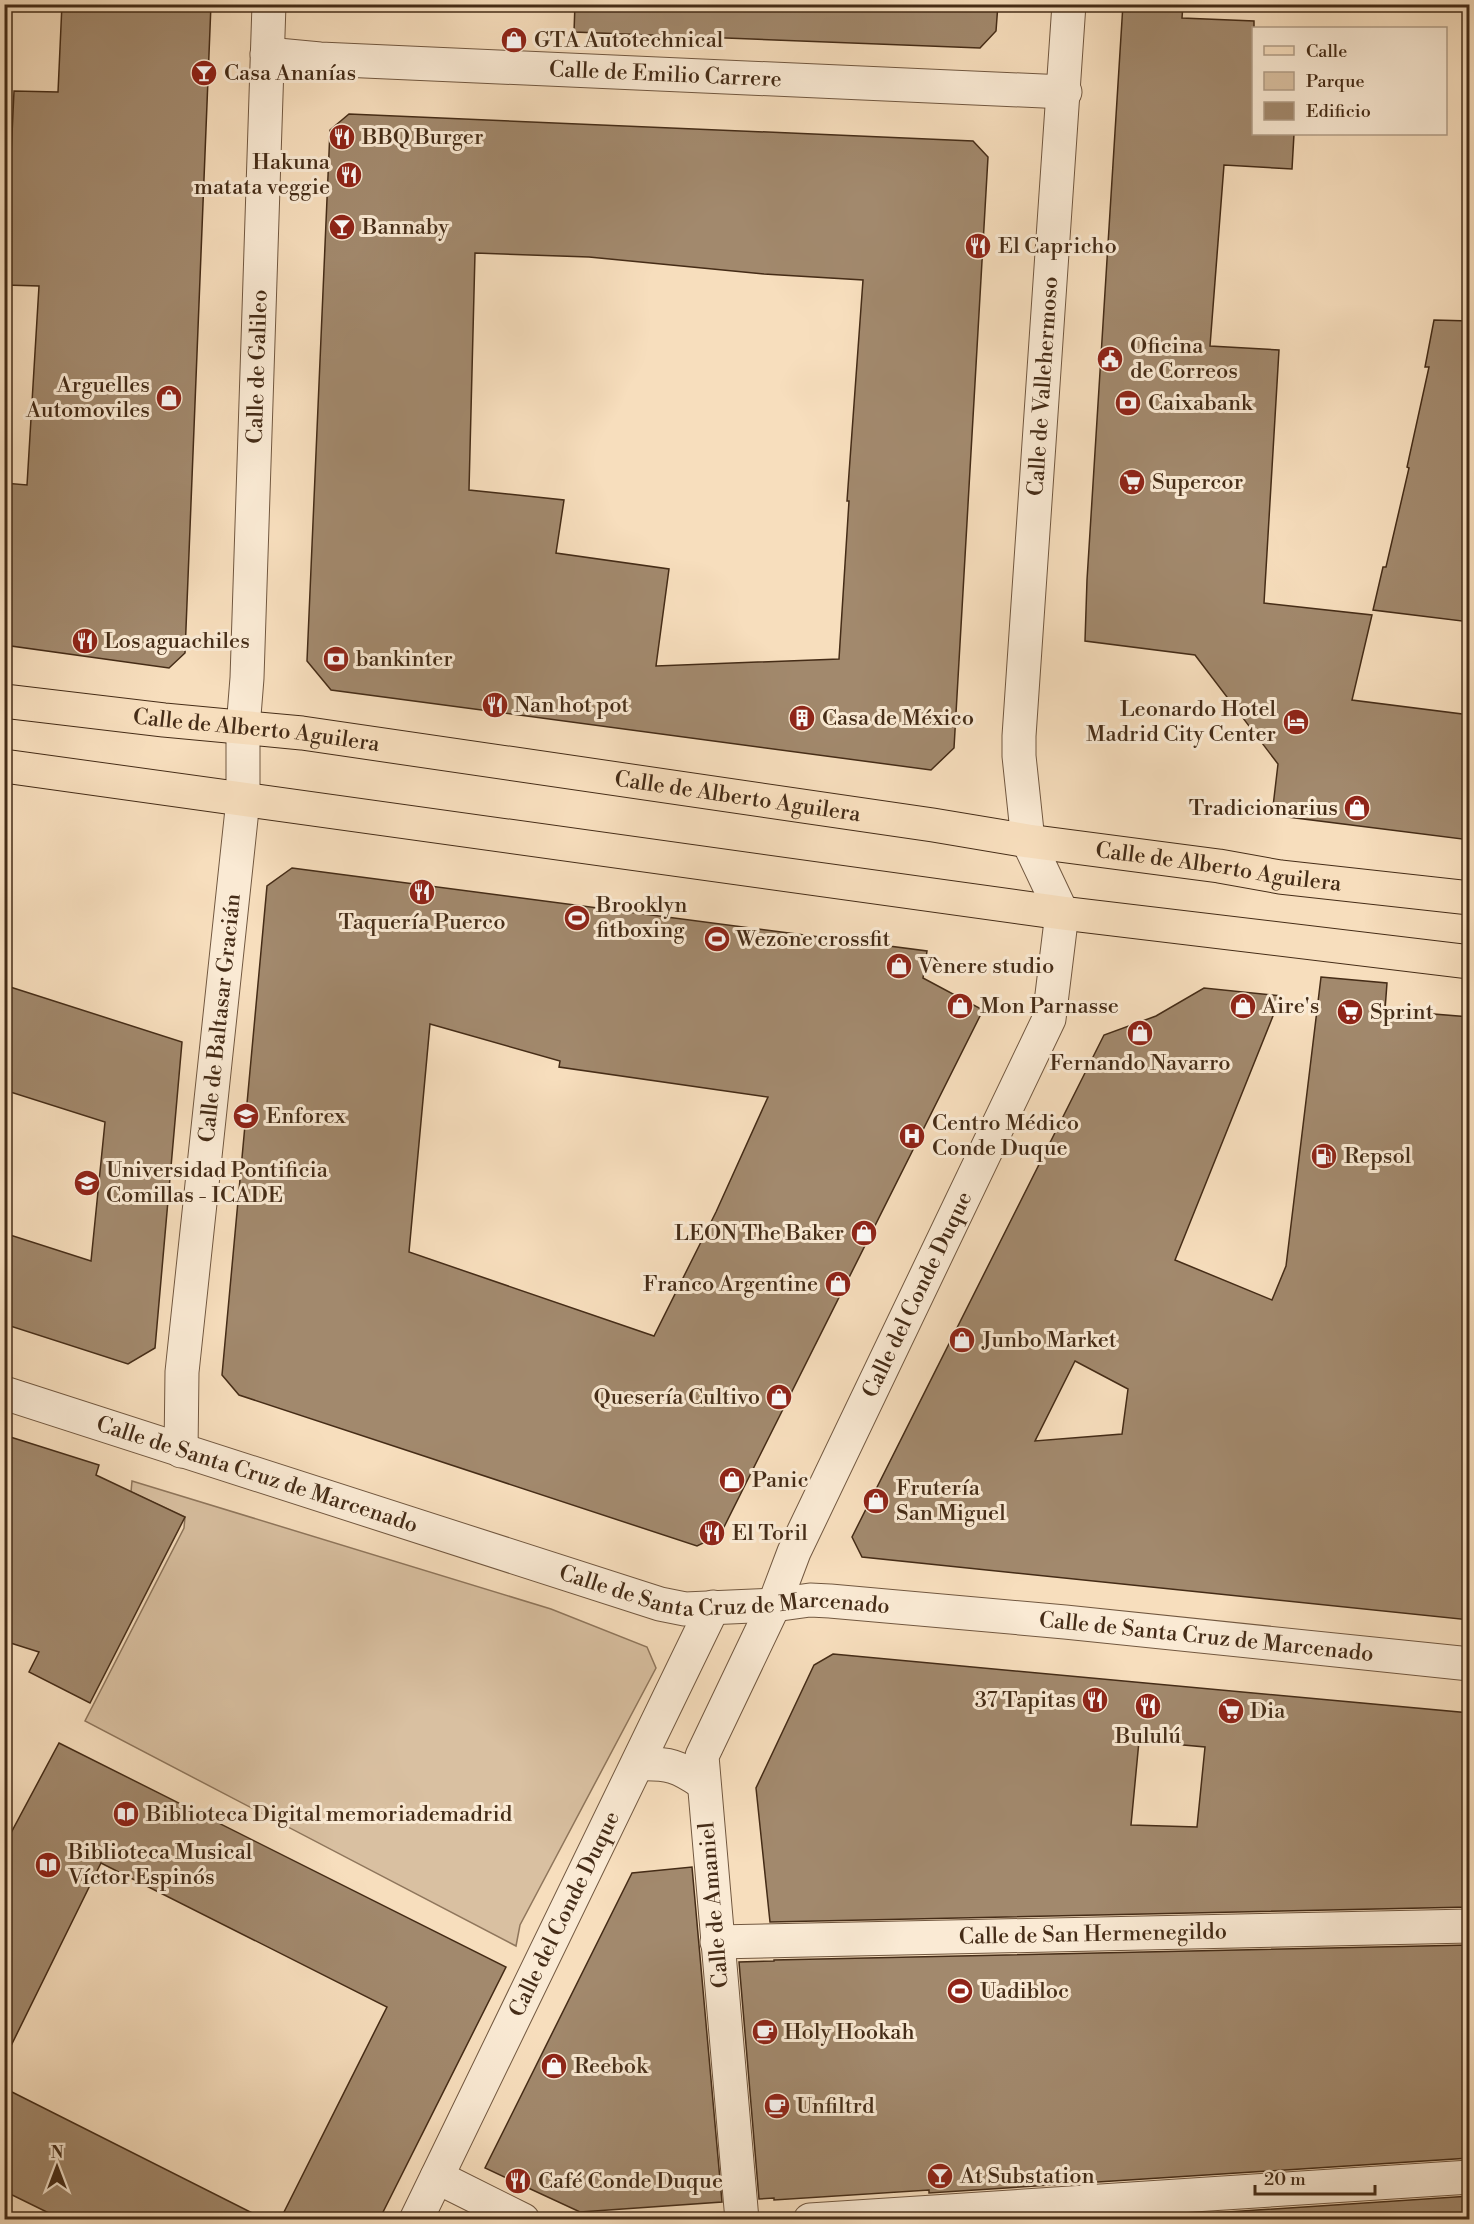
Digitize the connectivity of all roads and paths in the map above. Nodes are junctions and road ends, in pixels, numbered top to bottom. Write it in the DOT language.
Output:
graph roads {
  1 [pos="269,4"];
  2 [pos="1070,4"];
  3 [pos="267,54"];
  4 [pos="1065,92"];
  5 [pos="4,701"];
  6 [pos="243,728"];
  7 [pos="4,766"];
  8 [pos="243,800"];
  9 [pos="1028,841"];
  10 [pos="1470,898"];
  11 [pos="1062,913"];
  12 [pos="1470,962"];
  13 [pos="4,1393"];
  14 [pos="181,1451"];
  15 [pos="774,1605"];
  16 [pos="713,1607"];
  17 [pos="1470,1664"];
  18 [pos="638,1764"];
  19 [pos="703,1783"];
  20 [pos="1470,1926"];
  21 [pos="717,1942"];
  22 [pos="438,2177"];
  23 [pos="1470,2177"];
  24 [pos="416,2220"];
  25 [pos="523,2220"];
  26 [pos="742,2220"];
  27 [pos="810,2220"];
  1 -- 3 [label="street, Calle de Galileo"];
  2 -- 4 [label="street, Calle de Vallehermoso"];
  3 -- 4 [label="street, Calle de Emilio Carrere"];
  3 -- 6 [label="street, Calle de Galileo"];
  4 -- 9 [label="street, Calle de Vallehermoso"];
  5 -- 6 [label="main road, Calle de Alberto Aguilera"];
  6 -- 8 [label="street, Calle de Baltasar Gracián"];
  6 -- 9 [label="main road, Calle de Alberto Aguilera"];
  7 -- 8 [label="main road"];
  8 -- 11 [label="main road"];
  8 -- 14 [label="street, Calle de Baltasar Gracián"];
  9 -- 10 [label="main road, Calle de Alberto Aguilera"];
  9 -- 11 [label="street, Calle de Vallehermoso"];
  11 -- 12 [label="main road"];
  11 -- 15 [label="street, Calle del Conde Duque"];
  13 -- 14 [label="street, Calle de Santa Cruz de Marcenado"];
  14 -- 16 [label="street, Calle de Santa Cruz de Marcenado"];
  15 -- 16 [label="street, Calle de Santa Cruz de Marcenado"];
  15 -- 17 [label="street, Calle de Santa Cruz de Marcenado"];
  15 -- 19 [label="street, Calle de Amaniel"];
  16 -- 18 [label="street, Calle del Conde Duque"];
  18 -- 19 [label="street"];
  18 -- 22 [label="street, Calle del Conde Duque"];
  19 -- 21 [label="street, Calle de Amaniel"];
  20 -- 21 [label="street, Calle de San Hermenegildo"];
  21 -- 26 [label="street, Calle de Amaniel"];
  22 -- 24 [label="street, Calle del Conde Duque"];
  22 -- 25 [label="street"];
  23 -- 27 [label="street"];
}
